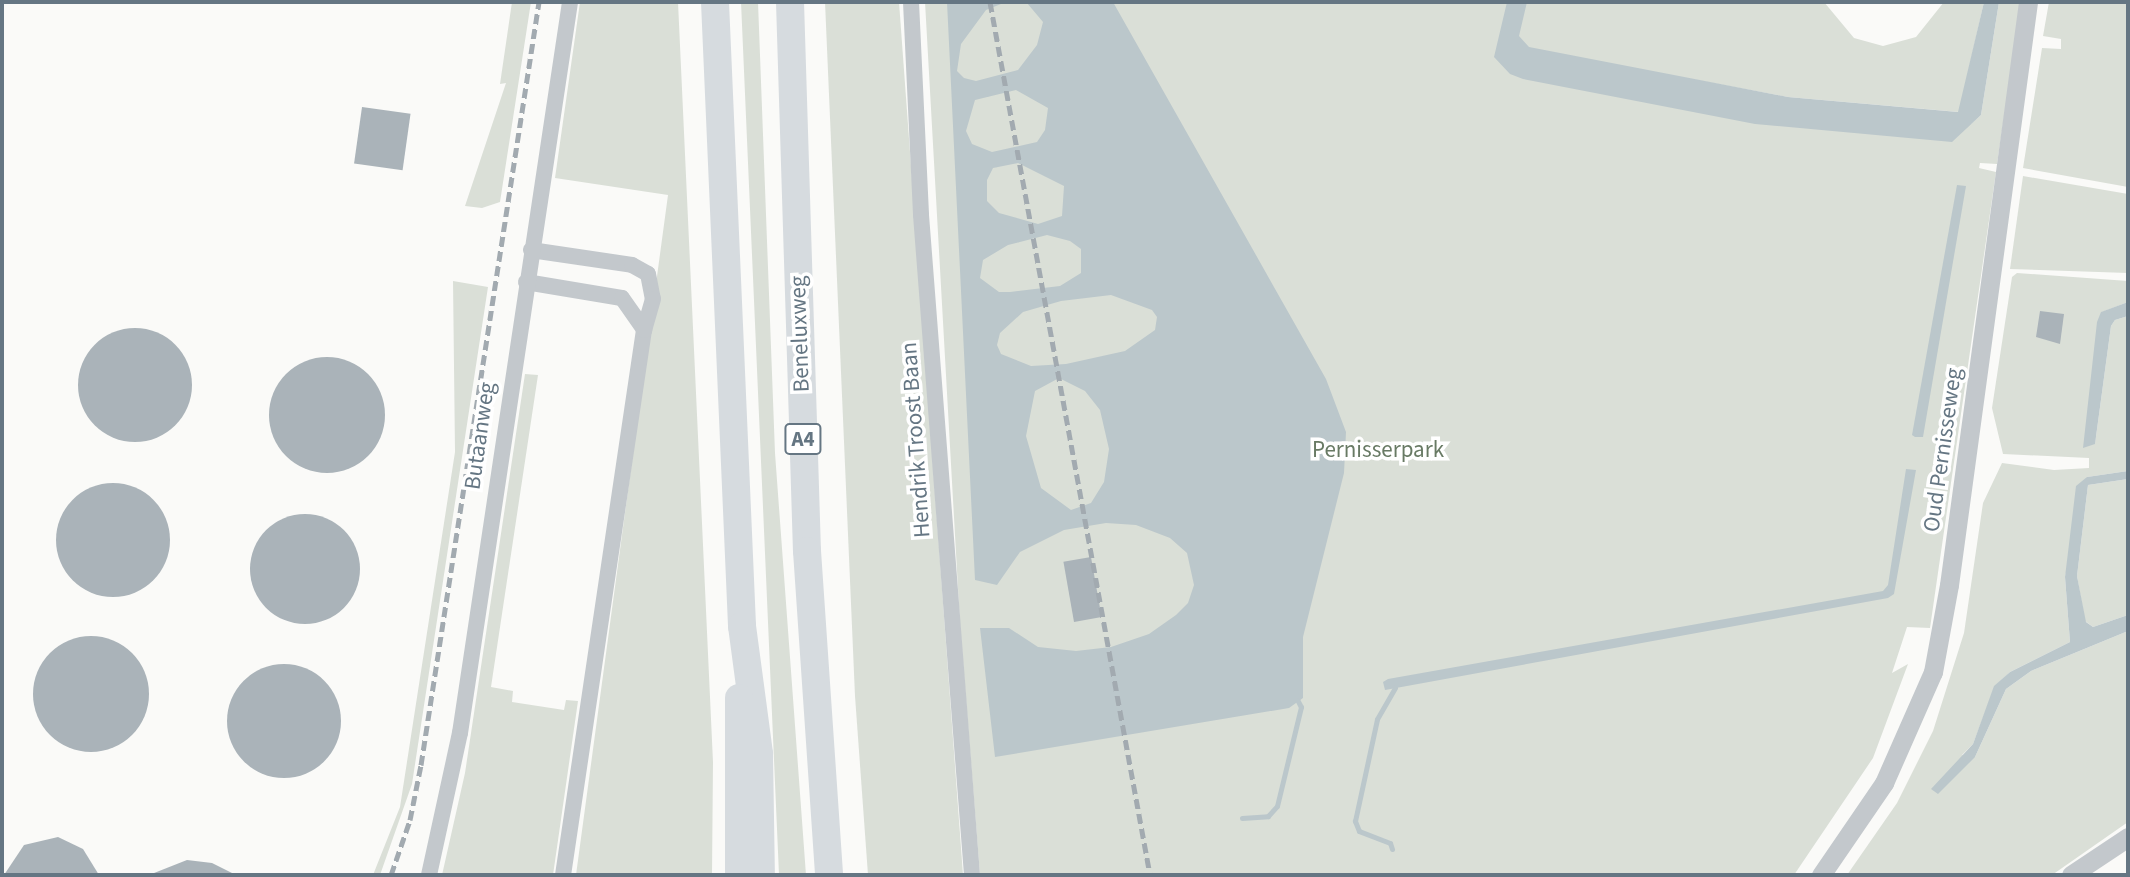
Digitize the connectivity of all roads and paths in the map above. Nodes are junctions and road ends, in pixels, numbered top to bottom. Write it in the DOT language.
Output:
graph roads {
  1 [pos="570,2"];
  2 [pos="715,2"];
  3 [pos="790,2"];
  4 [pos="911,2"];
  5 [pos="2028,2"];
  6 [pos="531,250"];
  7 [pos="526,282"];
  8 [pos="644,330"];
  9 [pos="742,626"];
  10 [pos="2128,837"];
  11 [pos="429,875"];
  12 [pos="563,875"];
  13 [pos="739,875"];
  14 [pos="761,875"];
  15 [pos="829,875"];
  16 [pos="972,875"];
  17 [pos="1821,875"];
  18 [pos="2071,875"];
  1 -- 6 [label="street, Butaanweg"];
  2 -- 9 [label="highway"];
  3 -- 15 [label="highway, Beneluxweg / A4"];
  4 -- 16 [label="street, Hendrik Troost Baan"];
  5 -- 17 [label="street, Oud Pernisseweg"];
  6 -- 7 [label="street, Butaanweg"];
  6 -- 8 [label="street"];
  7 -- 8 [label="street"];
  7 -- 11 [label="street, Butaanweg"];
  8 -- 12 [label="street"];
  9 -- 13 [label="highway"];
  9 -- 14 [label="highway"];
  10 -- 18 [label="street"];
}
